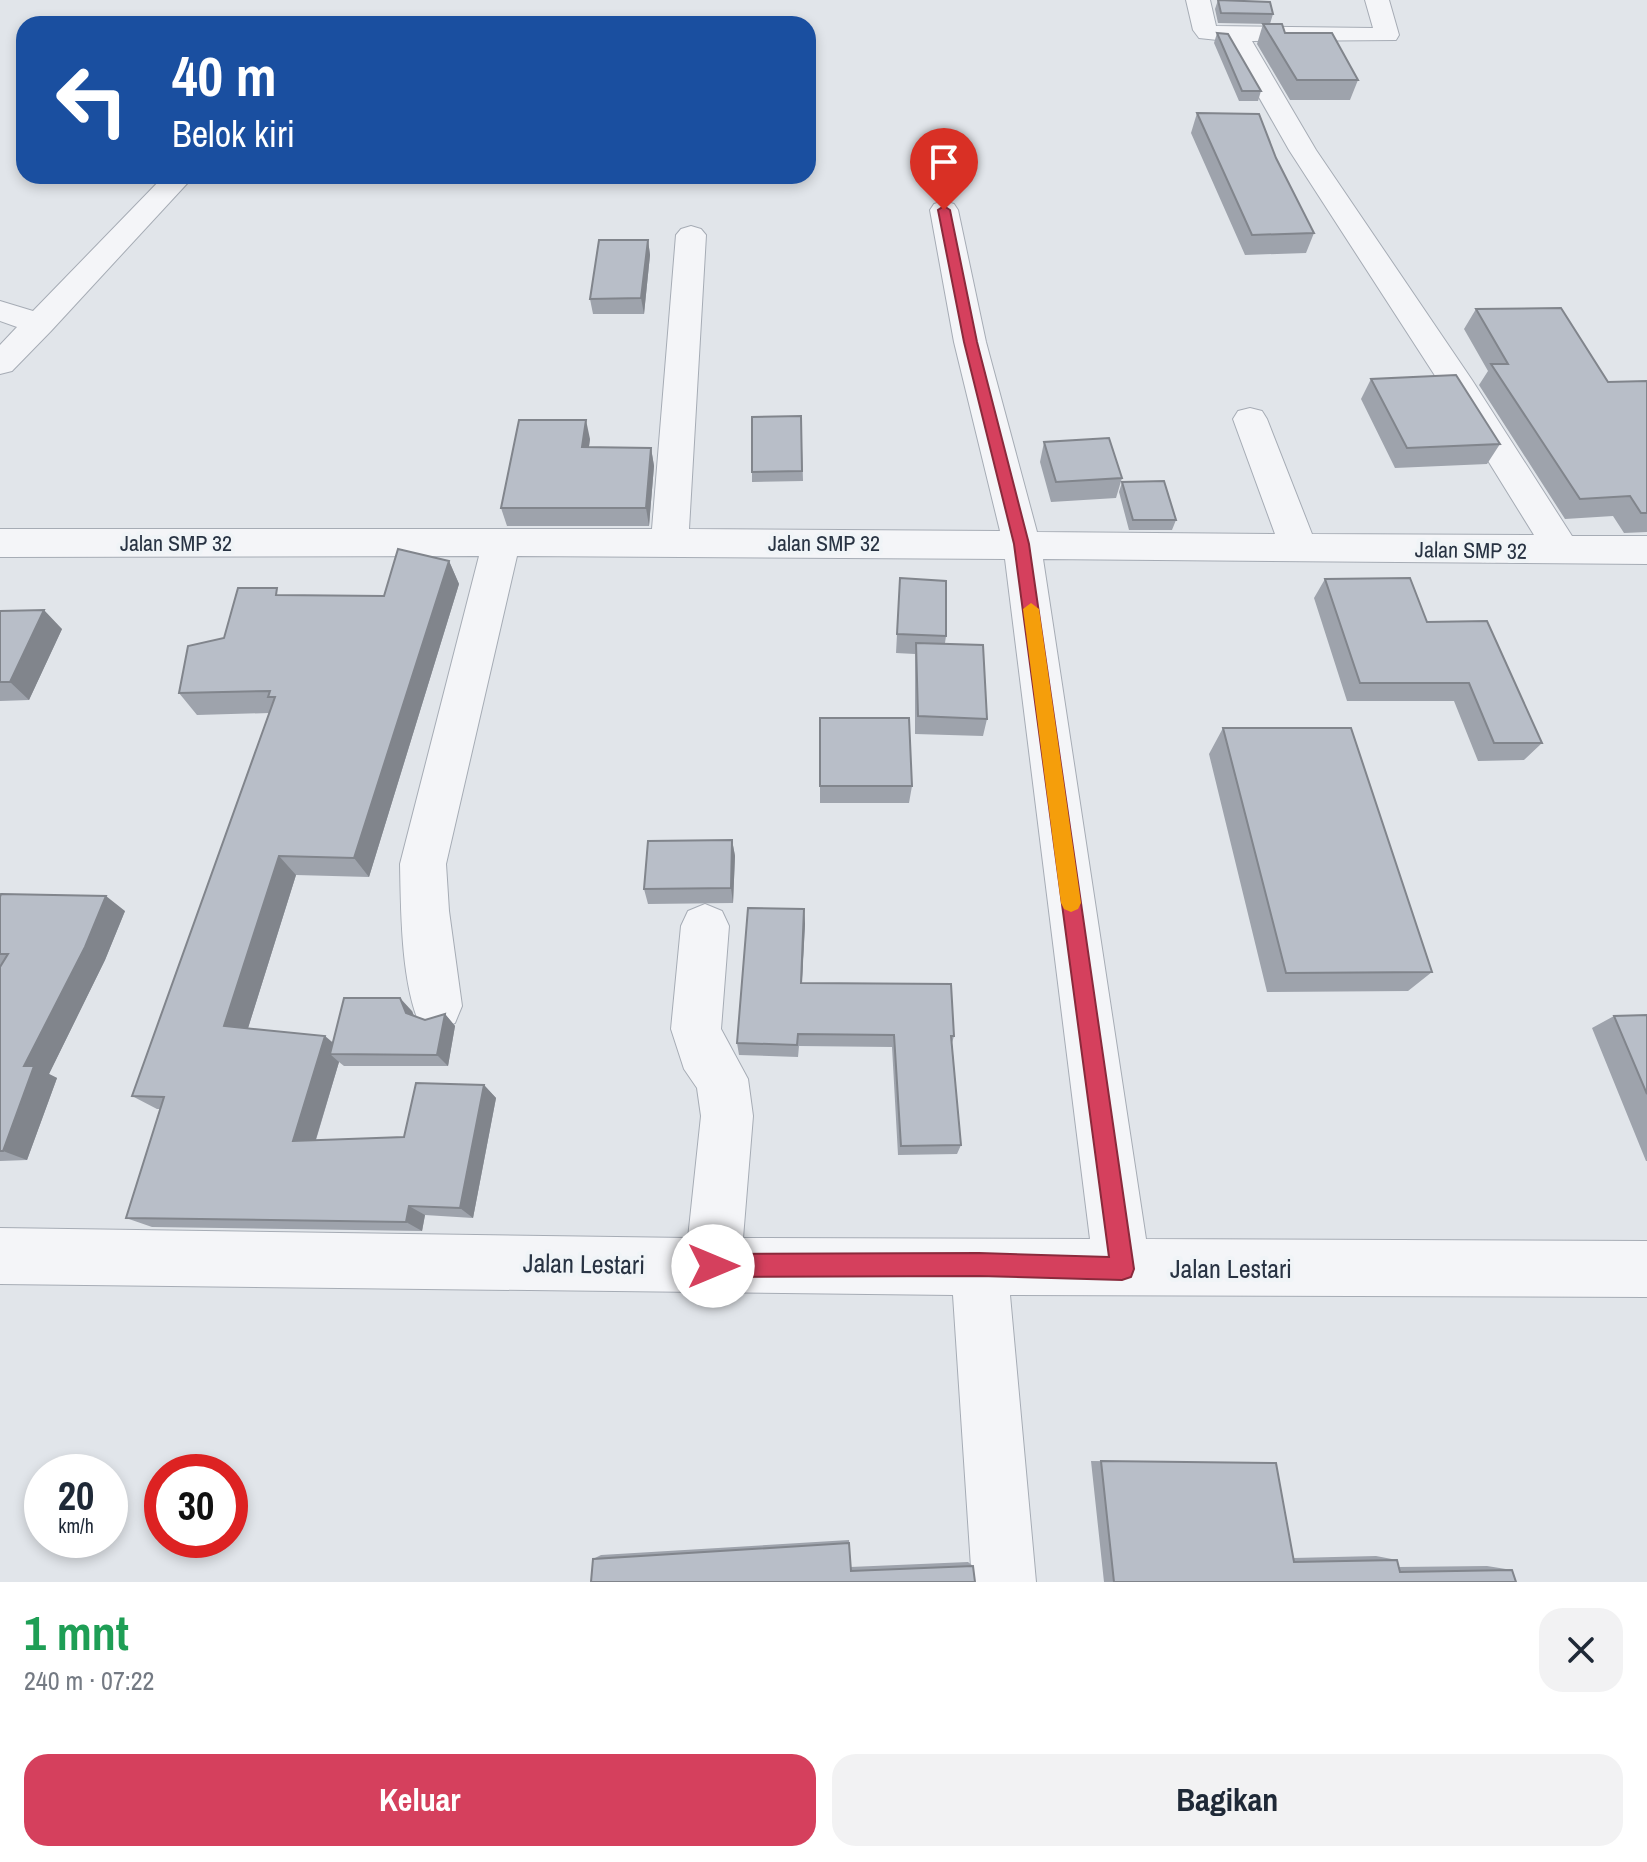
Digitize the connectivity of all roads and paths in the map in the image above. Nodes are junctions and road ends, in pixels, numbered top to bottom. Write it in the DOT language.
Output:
graph roads {
  1 [pos="1198,0"];
  2 [pos="1377,0"];
  3 [pos="1236,34"];
  4 [pos="172,184"];
  5 [pos="944,210"];
  6 [pos="691,235"];
  7 [pos="0,311"];
  8 [pos="40,324"];
  9 [pos="0,364"];
  10 [pos="1250,419"];
  11 [pos="501,542"];
  12 [pos="670,542"];
  13 [pos="0,543"];
  14 [pos="1022,544"];
  15 [pos="1299,548"];
  16 [pos="1647,550"];
  17 [pos="1562,551"];
  18 [pos="705,926"];
  19 [pos="437,1006"];
  20 [pos="0,1256"];
  21 [pos="979,1265"];
  22 [pos="713,1266"];
  23 [pos="1122,1269"];
  24 [pos="1647,1269"];
  25 [pos="1004,1582"];
  1 -- 3 [label="street"];
  2 -- 3 [label="street"];
  3 -- 17 [label="street"];
  4 -- 8 [label="street"];
  5 -- 14 [label="street"];
  6 -- 12 [label="street"];
  7 -- 8 [label="street"];
  8 -- 9 [label="street"];
  10 -- 15 [label="street"];
  11 -- 12 [label="street, Jalan SMP 32"];
  11 -- 13 [label="street, Jalan SMP 32"];
  11 -- 19 [label="street"];
  12 -- 14 [label="street, Jalan SMP 32"];
  14 -- 15 [label="street, Jalan SMP 32"];
  14 -- 23 [label="street"];
  15 -- 17 [label="street, Jalan SMP 32"];
  16 -- 17 [label="street, Jalan SMP 32"];
  18 -- 22 [label="street"];
  20 -- 22 [label="street, Jalan Lestari"];
  21 -- 22 [label="street, Jalan Lestari"];
  21 -- 23 [label="street, Jalan Lestari"];
  21 -- 25 [label="street"];
  23 -- 24 [label="street, Jalan Lestari"];
}
